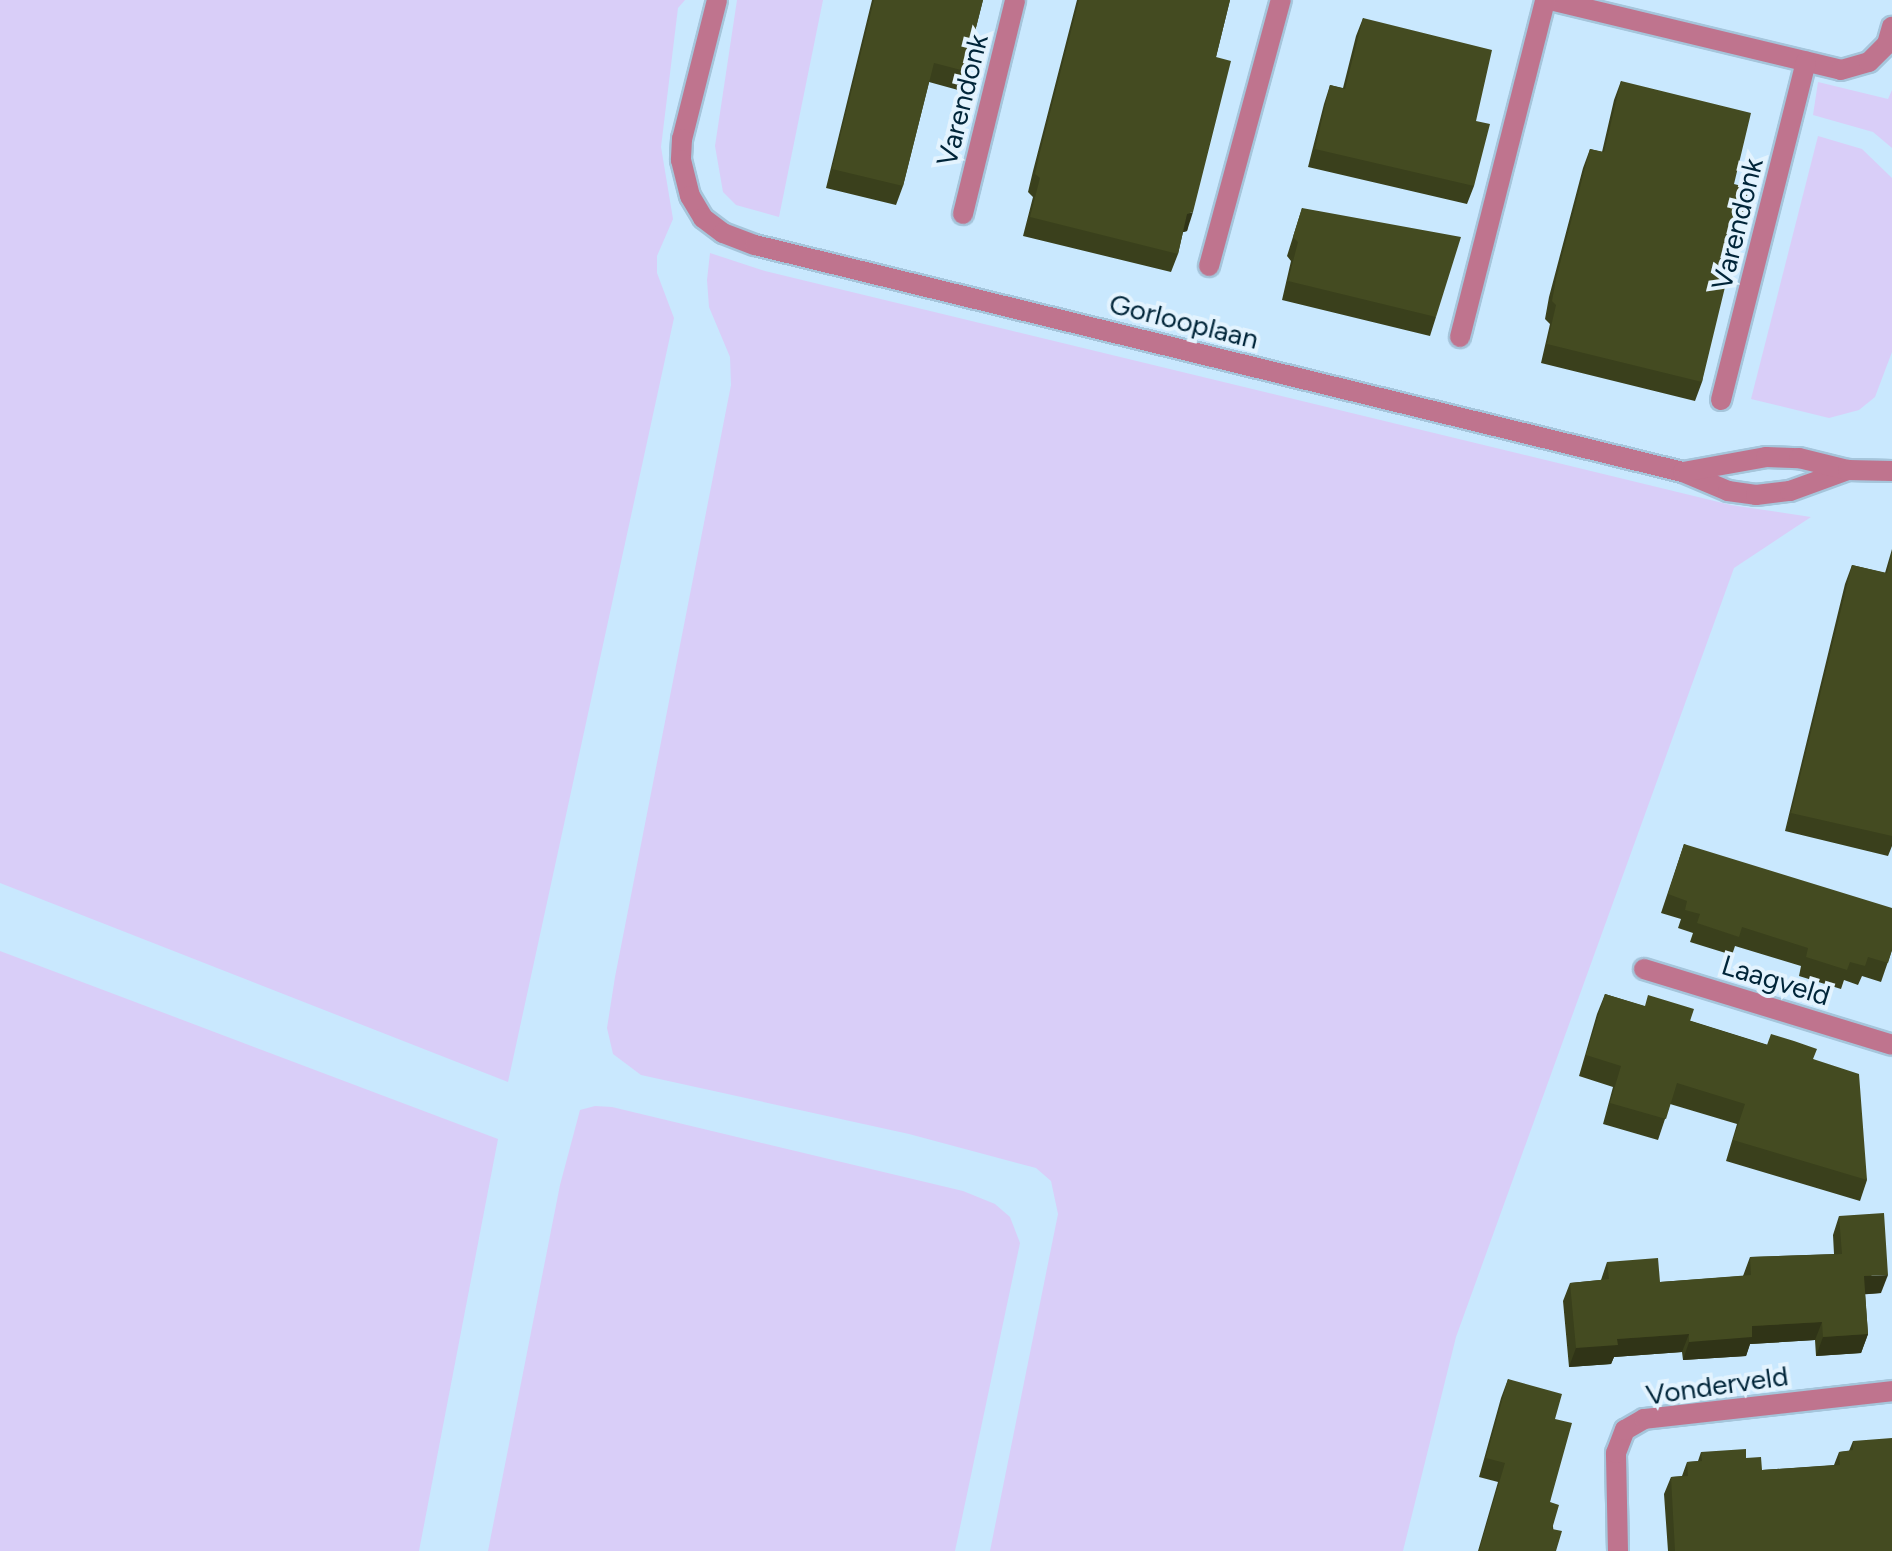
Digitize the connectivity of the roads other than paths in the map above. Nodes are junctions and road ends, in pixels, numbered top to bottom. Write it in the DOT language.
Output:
graph roads {
  1 [pos="717,0"];
  2 [pos="1015,0"];
  3 [pos="1281,0"];
  4 [pos="1547,0"];
  5 [pos="1892,27"];
  6 [pos="1806,62"];
  7 [pos="963,214"];
  8 [pos="1209,266"];
  9 [pos="1460,337"];
  10 [pos="1721,400"];
  11 [pos="1848,470"];
  12 [pos="1892,471"];
  13 [pos="1683,472"];
  14 [pos="1644,969"];
  15 [pos="1892,1045"];
  16 [pos="1892,1391"];
  17 [pos="1618,1551"];
  1 -- 13 [label="street, Gorlooplaan"];
  2 -- 7 [label="street, Varendonk"];
  3 -- 8 [label="street"];
  4 -- 6 [label="street"];
  4 -- 9 [label="street"];
  5 -- 6 [label="street"];
  6 -- 10 [label="street, Varendonk"];
  11 -- 12 [label="street, Gorlooplaan"];
  11 -- 13 [label="street, Gorlooplaan"];
  11 -- 13 [label="street, Gorlooplaan"];
  14 -- 15 [label="street, Laagveld"];
  16 -- 17 [label="street, Vonderveld"];
}
